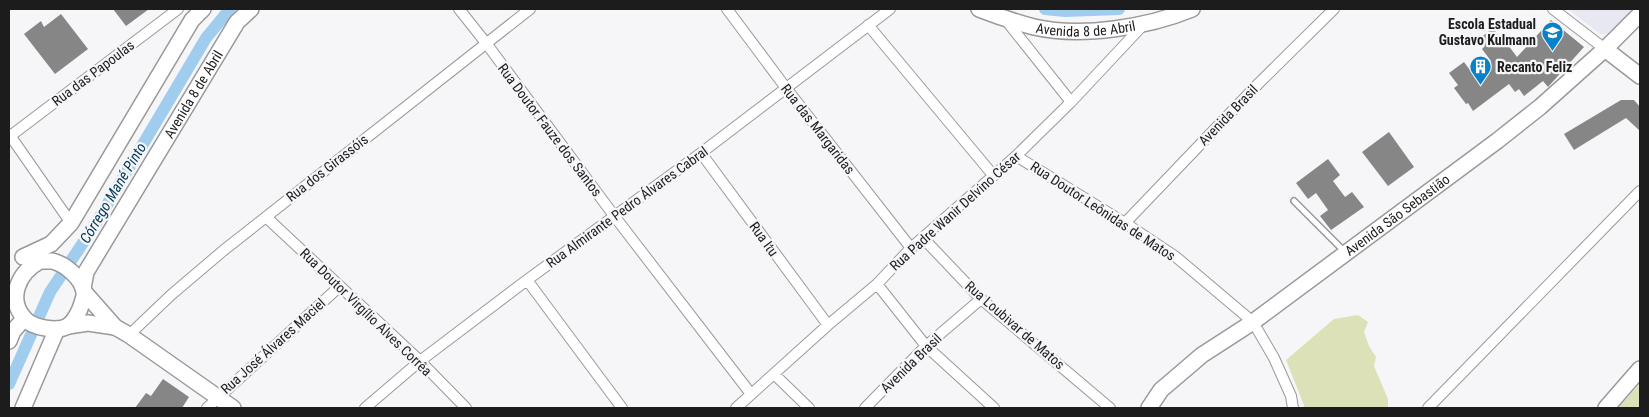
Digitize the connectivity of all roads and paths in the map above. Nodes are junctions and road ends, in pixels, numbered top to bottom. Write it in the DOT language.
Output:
graph roads {
  1 [pos="179,9"];
  2 [pos="251,9"];
  3 [pos="458,9"];
  4 [pos="530,9"];
  5 [pos="727,9"];
  6 [pos="890,9"];
  7 [pos="979,9"];
  8 [pos="1192,9"];
  9 [pos="1334,9"];
  10 [pos="1558,10"];
  11 [pos="198,14"];
  12 [pos="1640,14"];
  13 [pos="1006,19"];
  14 [pos="1144,24"];
  15 [pos="868,25"];
  16 [pos="486,43"];
  17 [pos="1605,49"];
  18 [pos="1640,76"];
  19 [pos="786,88"];
  20 [pos="1071,102"];
  21 [pos="9,136"];
  22 [pos="701,153"];
  23 [pos="1016,156"];
  24 [pos="993,175"];
  25 [pos="1640,191"];
  26 [pos="1294,201"];
  27 [pos="266,217"];
  28 [pos="615,217"];
  29 [pos="71,222"];
  30 [pos="1125,223"];
  31 [pos="923,238"];
  32 [pos="51,244"];
  33 [pos="911,248"];
  34 [pos="1346,253"];
  35 [pos="16,259"];
  36 [pos="50,262"];
  37 [pos="527,280"];
  38 [pos="877,284"];
  39 [pos="340,286"];
  40 [pos="82,287"];
  41 [pos="981,299"];
  42 [pos="16,321"];
  43 [pos="1253,322"];
  44 [pos="828,325"];
  45 [pos="115,327"];
  46 [pos="59,328"];
  47 [pos="129,335"];
  48 [pos="926,346"];
  49 [pos="420,361"];
  50 [pos="1640,369"];
  51 [pos="774,374"];
  52 [pos="751,394"];
  53 [pos="212,403"];
  54 [pos="23,408"];
  55 [pos="233,408"];
  56 [pos="365,408"];
  57 [pos="466,408"];
  58 [pos="622,408"];
  59 [pos="736,408"];
  60 [pos="809,408"];
  61 [pos="865,408"];
  62 [pos="994,408"];
  63 [pos="1110,408"];
  64 [pos="1149,408"];
  65 [pos="1293,408"];
  66 [pos="1428,408"];
  67 [pos="1606,408"];
  1 -- 11 [label="street"];
  1 -- 21 [label="street, Rua das Papoulas"];
  2 -- 40 [label="main road, Avenida 8 de Abril"];
  3 -- 16 [label="street, Rua Doutor Fauze dos Santos"];
  4 -- 16 [label="street, Rua dos Girassóis"];
  5 -- 19 [label="street, Rua das Margaridas"];
  6 -- 15 [label="street, Rua Almirante Pedro Álvares Cabral"];
  7 -- 13 [label="main road, Avenida 8 de Abril"];
  8 -- 14 [label="main road, Avenida 8 de Abril"];
  9 -- 30 [label="street, Avenida Brasil"];
  10 -- 17 [label="street"];
  11 -- 29 [label="main road"];
  12 -- 17 [label="main road, Avenida São Sebastião"];
  13 -- 14 [label="main road, Avenida 8 de Abril"];
  13 -- 20 [label="street"];
  14 -- 20 [label="street, Rua Padre Wanir Delvino César"];
  15 -- 19 [label="street, Rua Almirante Pedro Álvares Cabral"];
  15 -- 24 [label="street"];
  16 -- 27 [label="street, Rua dos Girassóis"];
  16 -- 28 [label="street, Rua Doutor Fauze dos Santos"];
  17 -- 18 [label="main road"];
  17 -- 34 [label="main road, Avenida São Sebastião"];
  19 -- 22 [label="street, Rua Almirante Pedro Álvares Cabral"];
  19 -- 33 [label="street, Rua das Margaridas"];
  20 -- 23 [label="street, Rua Padre Wanir Delvino César"];
  21 -- 29 [label="street"];
  22 -- 28 [label="street, Rua Almirante Pedro Álvares Cabral"];
  22 -- 44 [label="street, Rua Itu"];
  23 -- 24 [label="street, Rua Padre Wanir Delvino César"];
  23 -- 30 [label="street, Rua Doutor Leônidas de Matos"];
  24 -- 31 [label="street, Rua Padre Wanir Delvino César"];
  25 -- 66 [label="street"];
  26 -- 34 [label="lane"];
  27 -- 39 [label="street, Rua Doutor Virgílio Alves Corrêa"];
  27 -- 47 [label="street, Rua dos Girassóis"];
  28 -- 37 [label="street, Rua Almirante Pedro Álvares Cabral"];
  28 -- 52 [label="street, Rua Doutor Fauze dos Santos"];
  29 -- 32 [label="main road"];
  30 -- 43 [label="street, Rua Doutor Leônidas de Matos"];
  31 -- 33 [label="street, Rua Padre Wanir Delvino César"];
  31 -- 41 [label="street, Rua Loubivar de Matos"];
  32 -- 35 [label="main road"];
  32 -- 36 [label="main road"];
  33 -- 38 [label="street, Rua Padre Wanir Delvino César"];
  34 -- 43 [label="main road, Avenida São Sebastião"];
  35 -- 36 [label="main road"];
  36 -- 40 [label="main road"];
  36 -- 42 [label="main road"];
  37 -- 49 [label="street, Rua Almirante Pedro Álvares Cabral"];
  37 -- 58 [label="street"];
  38 -- 44 [label="street, Rua Padre Wanir Delvino César"];
  38 -- 48 [label="street"];
  39 -- 49 [label="street, Rua Doutor Virgílio Alves Corrêa"];
  39 -- 53 [label="street, Rua José Álvares Maciel"];
  40 -- 45 [label="main road"];
  40 -- 46 [label="main road, Avenida 8 de Abril"];
  41 -- 48 [label="street, Avenida Brasil"];
  41 -- 63 [label="street, Rua Loubivar de Matos"];
  42 -- 46 [label="main road"];
  43 -- 64 [label="main road, Avenida São Sebastião"];
  43 -- 65 [label="street, Rua Doutor Leônidas de Matos"];
  44 -- 51 [label="street, Rua Padre Wanir Delvino César"];
  45 -- 46 [label="main road"];
  45 -- 47 [label="main road"];
  46 -- 54 [label="main road, Avenida 8 de Abril"];
  47 -- 53 [label="main road"];
  48 -- 61 [label="street, Avenida Brasil"];
  48 -- 62 [label="street"];
  49 -- 56 [label="street, Rua Almirante Pedro Álvares Cabral"];
  49 -- 57 [label="street, Rua Doutor Virgílio Alves Corrêa"];
  50 -- 67 [label="main road"];
  51 -- 52 [label="street, Rua Padre Wanir Delvino César"];
  51 -- 60 [label="street"];
  52 -- 59 [label="street, Rua Padre Wanir Delvino César"];
  53 -- 55 [label="main road"];
}
